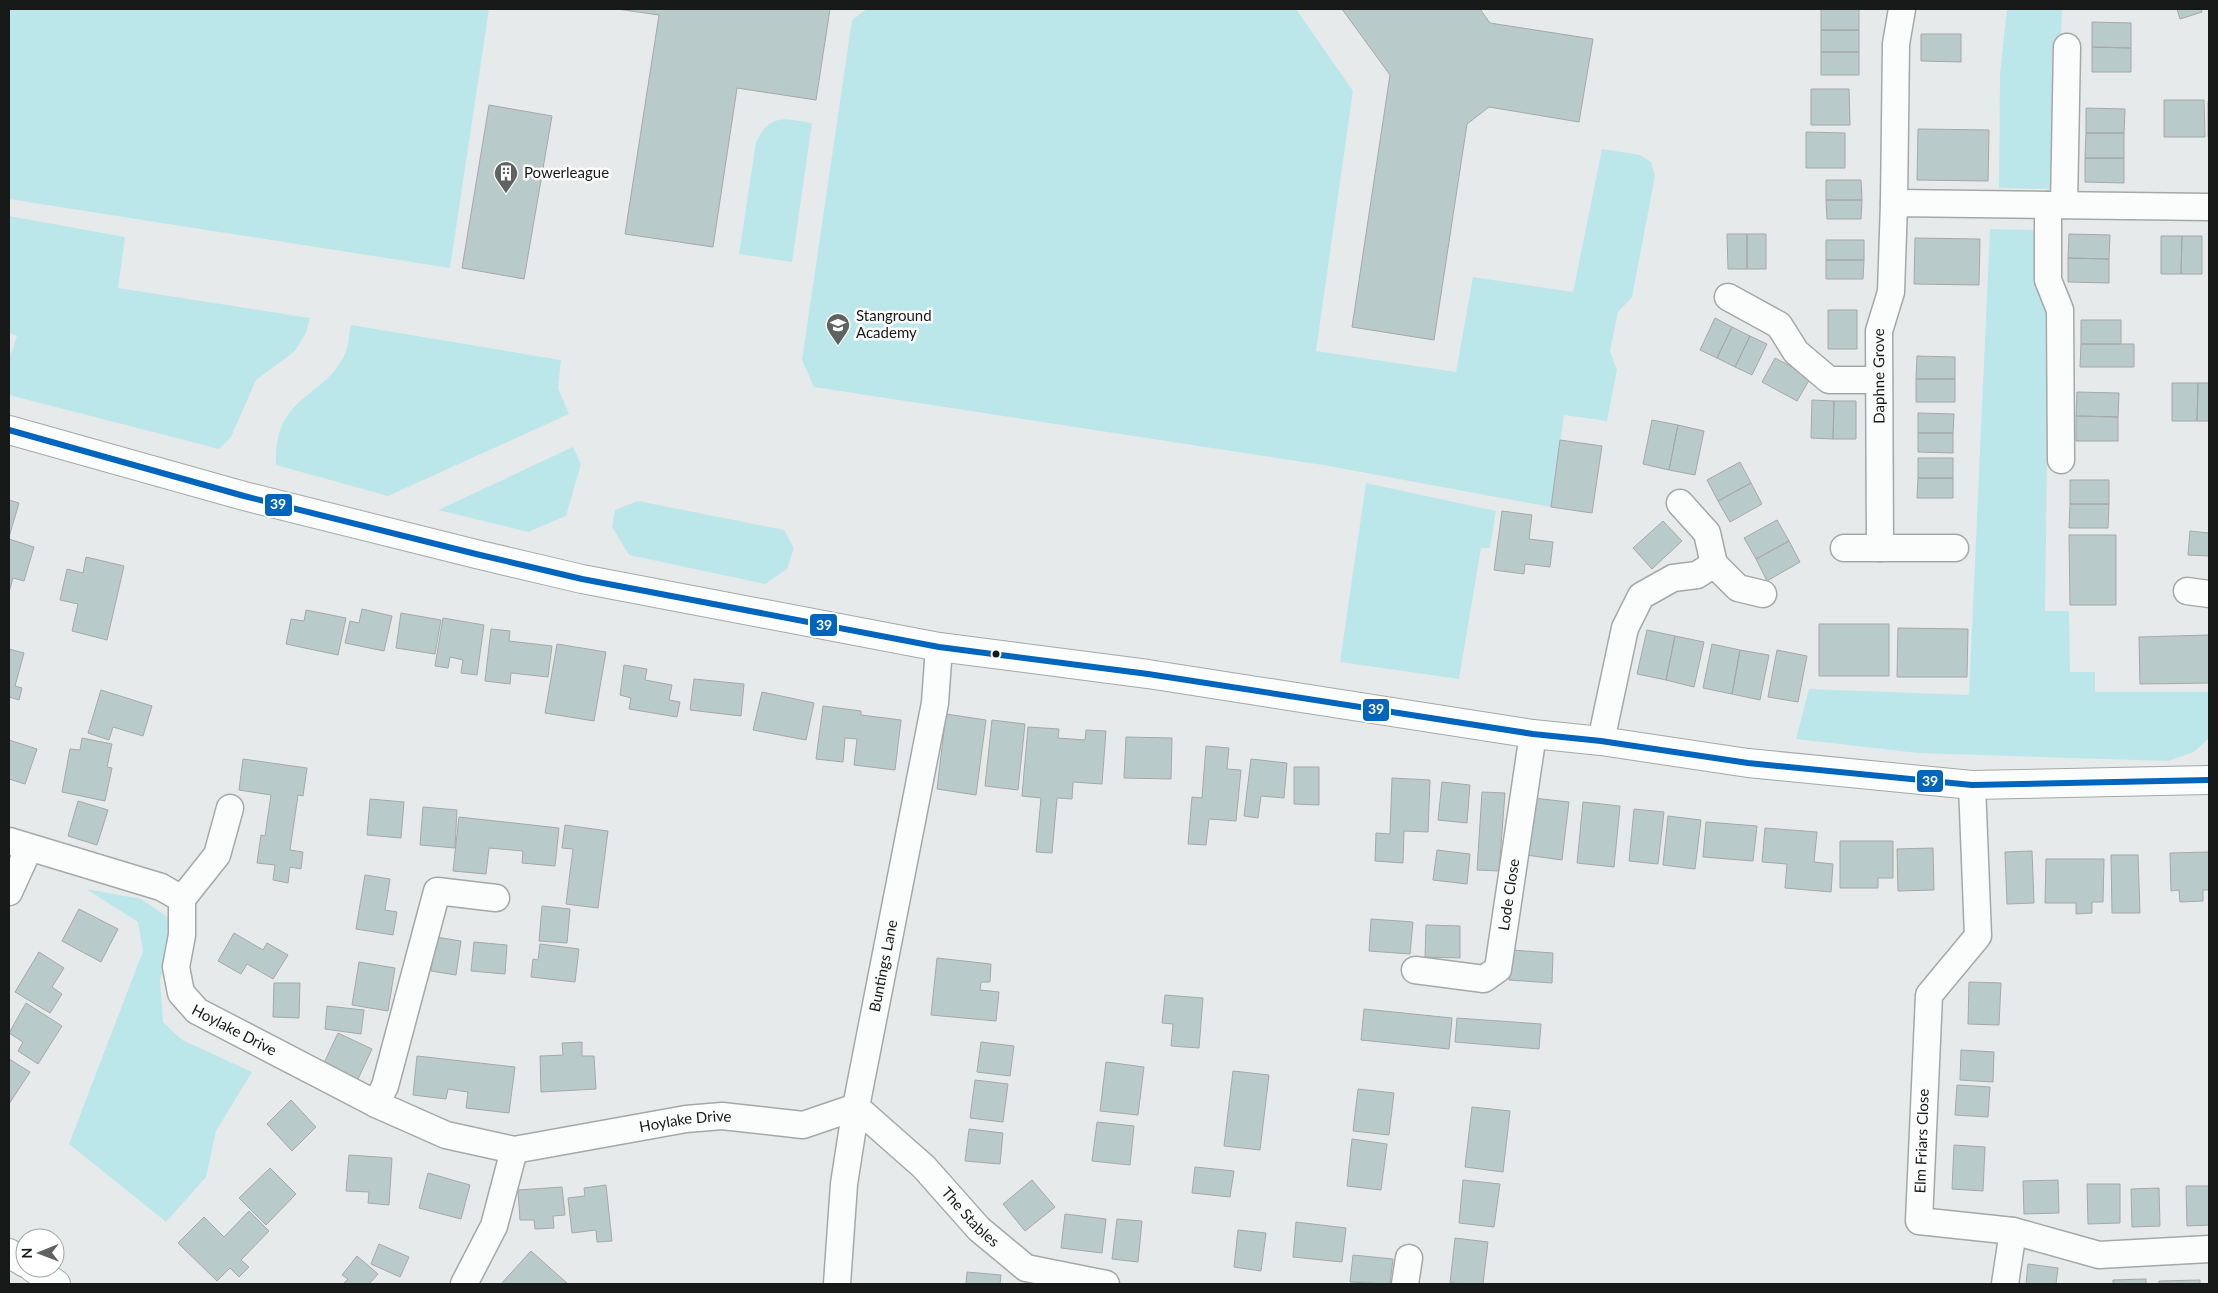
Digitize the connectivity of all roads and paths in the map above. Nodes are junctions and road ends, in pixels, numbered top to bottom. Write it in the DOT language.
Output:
graph roads {
  1 [pos="1902,9"];
  2 [pos="2067,47"];
  3 [pos="1894,204"];
  4 [pos="2056,205"];
  5 [pos="2209,207"];
  6 [pos="1728,297"];
  7 [pos="1879,380"];
  8 [pos="9,430"];
  9 [pos="2061,460"];
  10 [pos="1680,503"];
  11 [pos="1844,548"];
  12 [pos="1880,548"];
  13 [pos="1955,548"];
  14 [pos="1714,564"];
  15 [pos="1763,594"];
  16 [pos="939,647"];
  17 [pos="1533,734"];
  18 [pos="1602,741"];
  19 [pos="2209,780"];
  20 [pos="1972,785"];
  21 [pos="230,808"];
  22 [pos="19,845"];
  23 [pos="9,892"];
  24 [pos="496,898"];
  25 [pos="182,899"];
  26 [pos="1415,970"];
  27 [pos="376,1104"];
  28 [pos="856,1107"];
  29 [pos="514,1150"];
  30 [pos="2013,1231"];
  31 [pos="2209,1249"];
  32 [pos="1408,1258"];
  33 [pos="464,1284"];
  34 [pos="837,1284"];
  35 [pos="1106,1284"];
  36 [pos="1405,1284"];
  37 [pos="2005,1284"];
  1 -- 3 [label="street, Daphne Grove"];
  2 -- 4 [label="street"];
  3 -- 4 [label="street"];
  3 -- 7 [label="street, Daphne Grove"];
  4 -- 5 [label="street"];
  4 -- 9 [label="street"];
  6 -- 7 [label="street"];
  7 -- 12 [label="street, Daphne Grove"];
  8 -- 16 [label="main road"];
  10 -- 14 [label="street"];
  11 -- 12 [label="street"];
  12 -- 13 [label="street"];
  14 -- 15 [label="street"];
  14 -- 18 [label="street"];
  16 -- 17 [label="main road"];
  16 -- 28 [label="street, Buntings Lane"];
  17 -- 18 [label="main road"];
  17 -- 26 [label="street, Lode Close"];
  18 -- 20 [label="main road"];
  19 -- 20 [label="main road"];
  20 -- 30 [label="street, Elm Friars Close"];
  21 -- 25 [label="street"];
  22 -- 23 [label="street"];
  22 -- 25 [label="street"];
  24 -- 27 [label="street"];
  25 -- 27 [label="street, Hoylake Drive"];
  27 -- 29 [label="street, Hoylake Drive"];
  28 -- 29 [label="street, Hoylake Drive"];
  28 -- 34 [label="street, Buntings Lane"];
  28 -- 35 [label="street, The Stables"];
  29 -- 33 [label="street"];
  30 -- 31 [label="street, Elm Friars Close"];
  30 -- 37 [label="street"];
  32 -- 36 [label="street"];
}
